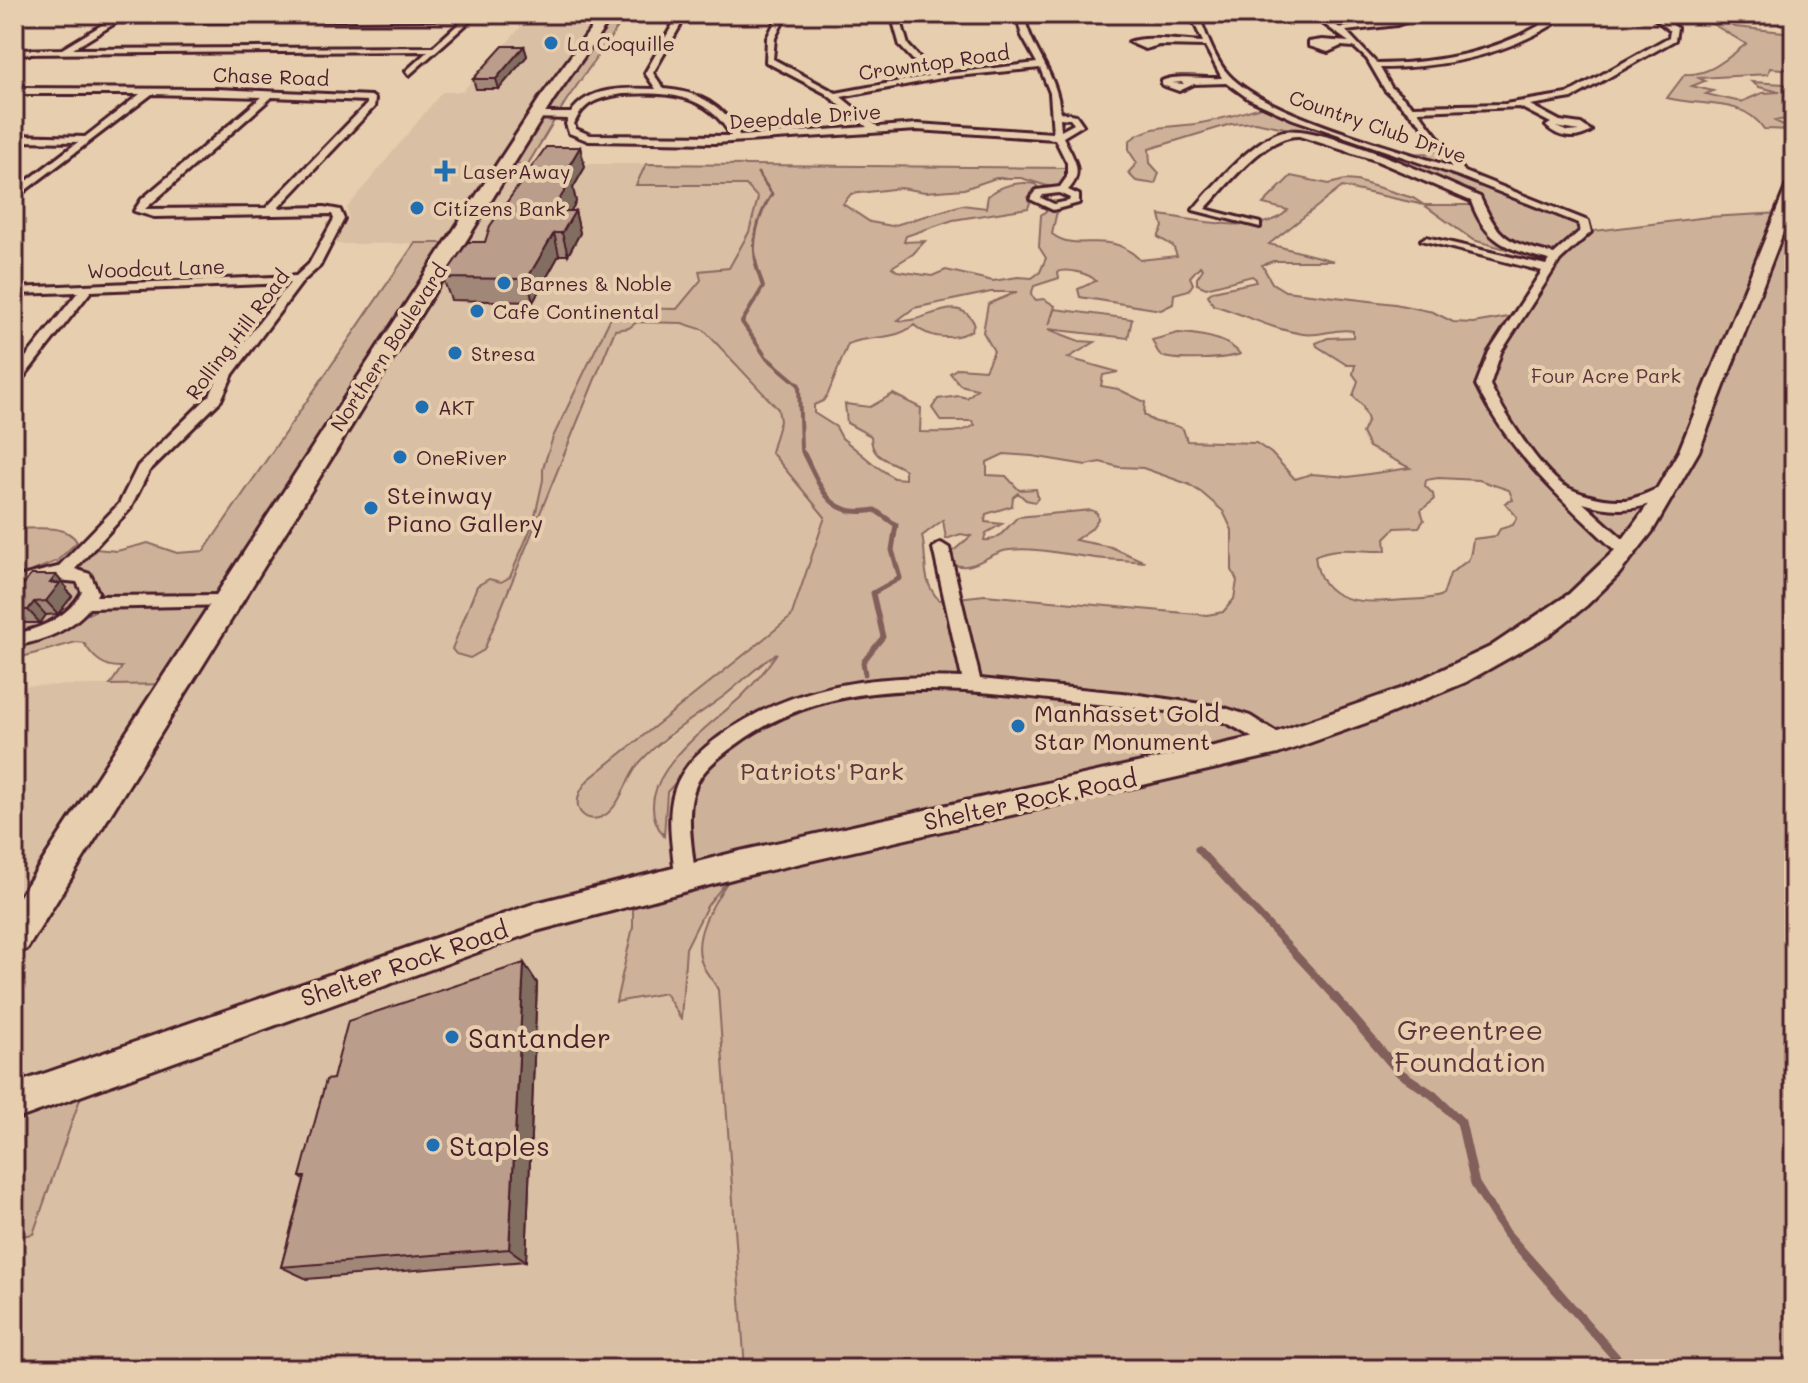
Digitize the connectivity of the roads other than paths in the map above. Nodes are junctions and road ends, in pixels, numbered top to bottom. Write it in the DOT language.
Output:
graph roads {
  1 [pos="125,14"];
  2 [pos="608,14"];
  3 [pos="683,14"];
  4 [pos="783,14"];
  5 [pos="895,14"];
  6 [pos="1020,14"];
  7 [pos="1194,14"];
  8 [pos="1314,14"];
  9 [pos="1424,14"];
  10 [pos="1552,14"];
  11 [pos="1653,14"];
  12 [pos="472,16"];
  13 [pos="116,20"];
  14 [pos="1339,30"];
  15 [pos="1156,43"];
  16 [pos="1208,44"];
  17 [pos="1338,45"];
  18 [pos="1357,45"];
  19 [pos="436,49"];
  20 [pos="14,52"];
  21 [pos="62,52"];
  22 [pos="1041,65"];
  23 [pos="1375,66"];
  24 [pos="409,73"];
  25 [pos="933,77"];
  26 [pos="1228,80"];
  27 [pos="1190,82"];
  28 [pos="14,91"];
  29 [pos="152,91"];
  30 [pos="662,92"];
  31 [pos="269,95"];
  32 [pos="834,96"];
  33 [pos="1523,105"];
  34 [pos="1412,109"];
  35 [pos="1055,114"];
  36 [pos="536,116"];
  37 [pos="574,116"];
  38 [pos="1558,123"];
  39 [pos="876,130"];
  40 [pos="1058,136"];
  41 [pos="14,138"];
  42 [pos="737,139"];
  43 [pos="88,140"];
  44 [pos="1442,148"];
  45 [pos="1403,154"];
  46 [pos="1462,174"];
  47 [pos="1794,185"];
  48 [pos="1062,191"];
  49 [pos="14,196"];
  50 [pos="269,211"];
  51 [pos="1256,225"];
  52 [pos="1426,240"];
  53 [pos="1553,263"];
  54 [pos="299,279"];
  55 [pos="88,287"];
  56 [pos="14,291"];
  57 [pos="14,380"];
  58 [pos="1546,477"];
  59 [pos="1669,489"];
  60 [pos="941,548"];
  61 [pos="1626,551"];
  62 [pos="63,572"];
  63 [pos="14,584"];
  64 [pos="226,601"];
  65 [pos="86,602"];
  66 [pos="14,640"];
  67 [pos="973,687"];
  68 [pos="1278,743"];
  69 [pos="685,877"];
  70 [pos="14,937"];
  71 [pos="14,1102"];
  1 -- 13 [label="street"];
  2 -- 36 [label="main road, Northern Boulevard"];
  3 -- 30 [label="street"];
  4 -- 32 [label="street"];
  5 -- 25 [label="street"];
  6 -- 22 [label="street"];
  7 -- 16 [label="street, Country Club Drive"];
  8 -- 14 [label="street"];
  9 -- 14 [label="street"];
  10 -- 23 [label="street"];
  11 -- 33 [label="street"];
  12 -- 13 [label="street"];
  12 -- 19 [label="street"];
  13 -- 21 [label="street"];
  14 -- 18 [label="street"];
  15 -- 16 [label="street"];
  16 -- 26 [label="street, Country Club Drive"];
  17 -- 18 [label="street"];
  18 -- 23 [label="street"];
  19 -- 21 [label="street"];
  19 -- 24 [label="street"];
  20 -- 21 [label="street"];
  22 -- 25 [label="street, Crowntop Road"];
  22 -- 35 [label="street"];
  23 -- 34 [label="street"];
  25 -- 32 [label="street, Crowntop Road"];
  26 -- 27 [label="street"];
  26 -- 45 [label="street, Country Club Drive"];
  28 -- 29 [label="street, Chase Road"];
  29 -- 31 [label="street, Chase Road"];
  29 -- 43 [label="street"];
  30 -- 37 [label="street"];
  30 -- 42 [label="street"];
  31 -- 50 [label="street, Chase Road"];
  31 -- 50 [label="street, Rolling Hill Road"];
  32 -- 39 [label="street"];
  33 -- 34 [label="street"];
  33 -- 38 [label="street"];
  34 -- 44 [label="street"];
  35 -- 40 [label="street"];
  35 -- 40 [label="street"];
  36 -- 37 [label="street"];
  36 -- 64 [label="main road, Northern Boulevard"];
  37 -- 42 [label="street, Deepdale Drive"];
  39 -- 40 [label="street, Deepdale Drive"];
  39 -- 42 [label="street, Deepdale Drive"];
  40 -- 48 [label="street"];
  41 -- 43 [label="street"];
  43 -- 49 [label="street"];
  44 -- 45 [label="street"];
  44 -- 46 [label="street"];
  45 -- 46 [label="street, Country Club Drive"];
  46 -- 53 [label="street, Country Club Drive"];
  47 -- 59 [label="main road, Shelter Rock Road"];
  50 -- 54 [label="street, Rolling Hill Road"];
  51 -- 53 [label="street"];
  52 -- 53 [label="street"];
  53 -- 58 [label="street"];
  54 -- 55 [label="street, Woodcut Lane"];
  54 -- 62 [label="street, Rolling Hill Road"];
  55 -- 56 [label="street, Woodcut Lane"];
  55 -- 57 [label="street"];
  58 -- 59 [label="street"];
  58 -- 61 [label="street"];
  59 -- 61 [label="main road, Shelter Rock Road"];
  60 -- 67 [label="street"];
  61 -- 68 [label="main road, Shelter Rock Road"];
  62 -- 63 [label="street"];
  62 -- 65 [label="street"];
  64 -- 65 [label="street"];
  64 -- 70 [label="main road, Northern Boulevard"];
  65 -- 66 [label="street"];
  67 -- 68 [label="street"];
  67 -- 69 [label="street"];
  68 -- 69 [label="main road, Shelter Rock Road"];
  69 -- 71 [label="main road, Shelter Rock Road"];
}
